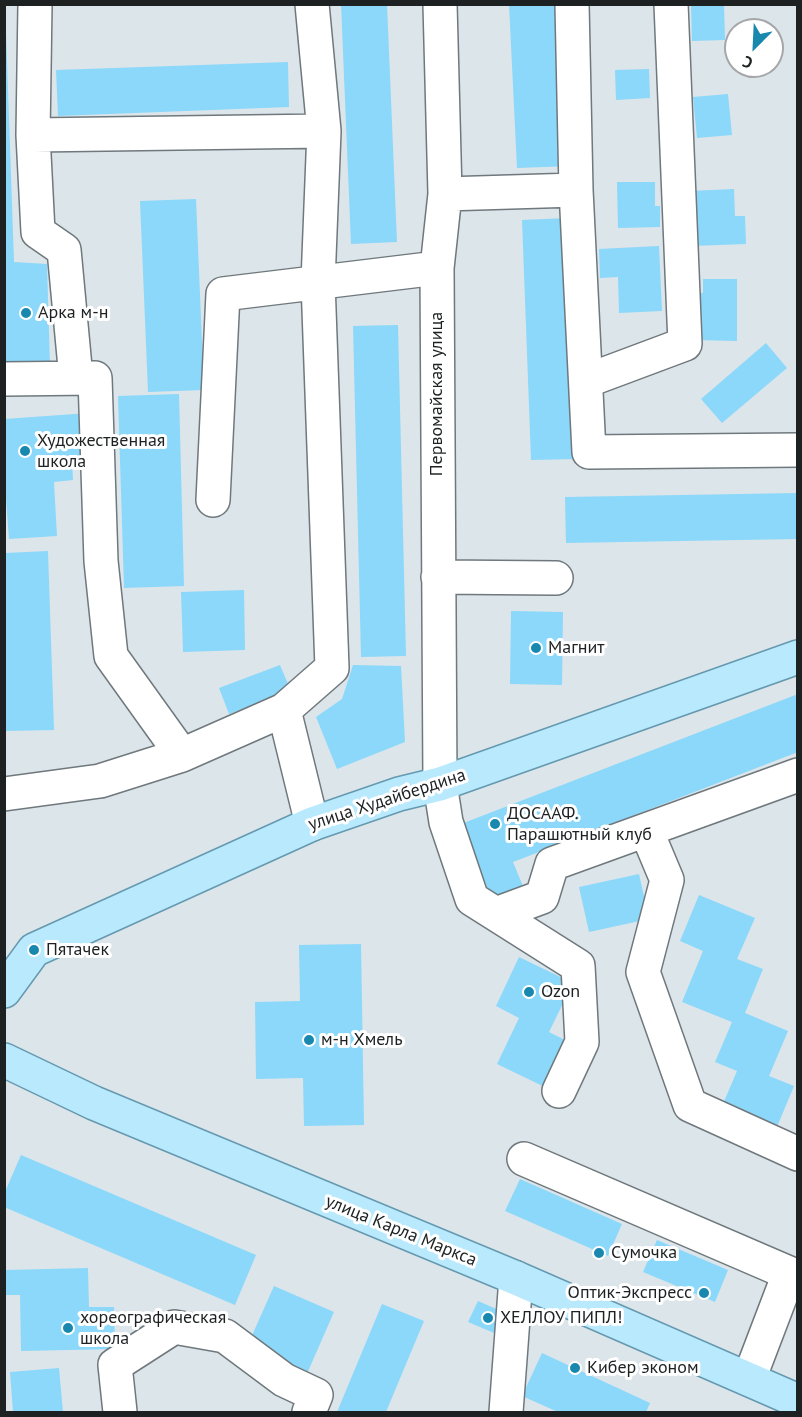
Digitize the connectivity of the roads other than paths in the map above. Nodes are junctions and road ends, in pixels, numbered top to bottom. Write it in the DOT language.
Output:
graph roads {
  1 [pos="35,4"];
  2 [pos="312,4"];
  3 [pos="440,4"];
  4 [pos="572,4"];
  5 [pos="671,4"];
  6 [pos="324,131"];
  7 [pos="33,135"];
  8 [pos="576,190"];
  9 [pos="445,194"];
  10 [pos="437,268"];
  11 [pos="318,282"];
  12 [pos="4,378"];
  13 [pos="76,378"];
  14 [pos="586,381"];
  15 [pos="798,450"];
  16 [pos="213,500"];
  17 [pos="438,577"];
  18 [pos="556,578"];
  19 [pos="798,657"];
  20 [pos="284,710"];
  21 [pos="182,755"];
  22 [pos="798,775"];
  23 [pos="440,784"];
  24 [pos="4,794"];
  25 [pos="312,824"];
  26 [pos="646,830"];
  27 [pos="496,914"];
  28 [pos="4,991"];
  29 [pos="4,1060"];
  30 [pos="559,1091"];
  31 [pos="798,1154"];
  32 [pos="524,1159"];
  33 [pos="793,1275"];
  34 [pos="516,1278"];
  35 [pos="749,1379"];
  36 [pos="798,1401"];
  37 [pos="120,1413"];
  38 [pos="309,1413"];
  39 [pos="506,1413"];
  1 -- 7 [label="street"];
  2 -- 6 [label="street"];
  3 -- 9 [label="street, Первомайская улица"];
  4 -- 8 [label="street"];
  5 -- 14 [label="street"];
  6 -- 7 [label="street"];
  6 -- 11 [label="street"];
  7 -- 13 [label="street"];
  8 -- 9 [label="street"];
  8 -- 14 [label="street"];
  9 -- 10 [label="street, Первомайская улица"];
  10 -- 11 [label="street"];
  10 -- 17 [label="street, Первомайская улица"];
  11 -- 16 [label="street"];
  11 -- 20 [label="street"];
  12 -- 13 [label="street"];
  13 -- 21 [label="street"];
  14 -- 15 [label="street"];
  17 -- 18 [label="street"];
  17 -- 23 [label="street, Первомайская улица"];
  19 -- 23 [label="main road, улица Худайбердина"];
  20 -- 21 [label="street"];
  20 -- 25 [label="street"];
  21 -- 24 [label="street"];
  22 -- 26 [label="street"];
  23 -- 25 [label="main road, улица Худайбердина"];
  23 -- 27 [label="street, Первомайская улица"];
  25 -- 28 [label="main road, улица Худайбердина"];
  26 -- 27 [label="street"];
  26 -- 31 [label="street"];
  27 -- 30 [label="street, Первомайская улица"];
  29 -- 34 [label="main road, улица Карла Маркса"];
  32 -- 33 [label="street"];
  33 -- 35 [label="street"];
  34 -- 35 [label="main road, улица Карла Маркса"];
  34 -- 39 [label="street"];
  35 -- 36 [label="main road, улица Карла Маркса"];
  37 -- 38 [label="street"];
}
